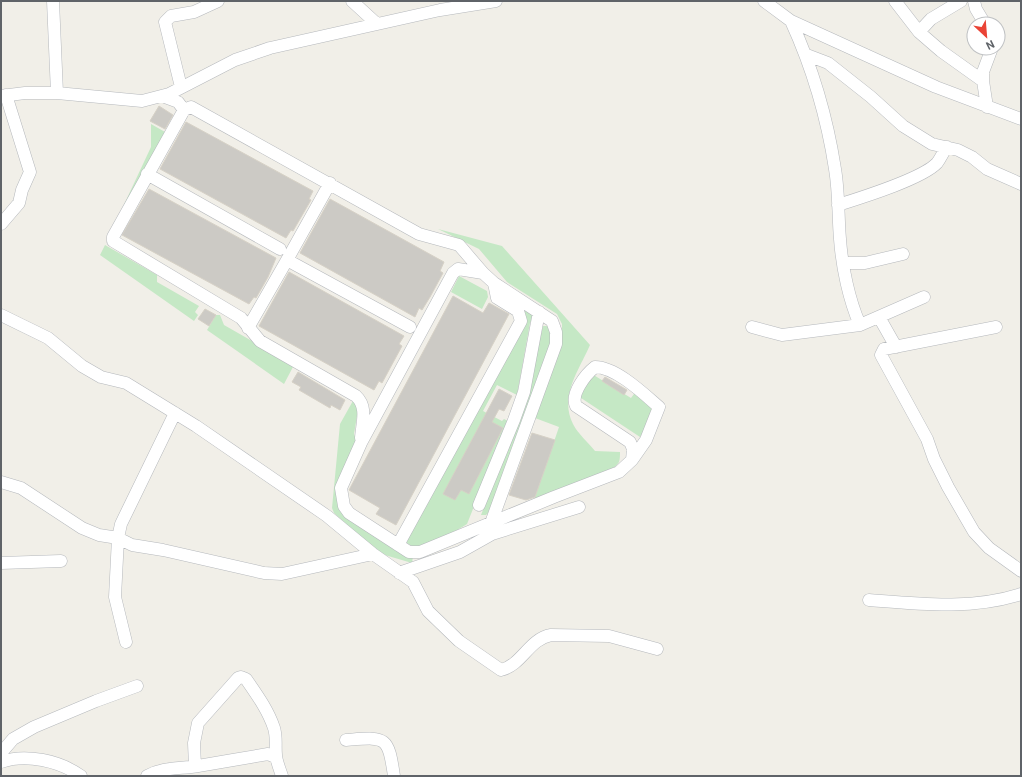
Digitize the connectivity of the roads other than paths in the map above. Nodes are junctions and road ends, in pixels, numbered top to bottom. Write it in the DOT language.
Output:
graph roads {
  1 [pos="53,1"];
  2 [pos="218,1"];
  3 [pos="352,1"];
  4 [pos="496,1"];
  5 [pos="896,1"];
  6 [pos="961,1"];
  7 [pos="974,1"];
  8 [pos="766,2"];
  9 [pos="980,16"];
  10 [pos="791,21"];
  11 [pos="378,24"];
  12 [pos="919,32"];
  13 [pos="807,55"];
  14 [pos="989,56"];
  15 [pos="983,81"];
  16 [pos="181,87"];
  17 [pos="57,93"];
  18 [pos="3,96"];
  19 [pos="162,96"];
  20 [pos="987,107"];
  21 [pos="184,110"];
  22 [pos="1021,119"];
  23 [pos="947,147"];
  24 [pos="147,174"];
  25 [pos="330,183"];
  26 [pos="1021,184"];
  27 [pos="838,205"];
  28 [pos="1,224"];
  29 [pos="280,248"];
  30 [pos="903,254"];
  31 [pos="287,260"];
  32 [pos="844,263"];
  33 [pos="483,273"];
  34 [pos="494,283"];
  35 [pos="924,297"];
  36 [pos="539,312"];
  37 [pos="1,315"];
  38 [pos="879,317"];
  39 [pos="860,325"];
  40 [pos="410,327"];
  41 [pos="752,327"];
  42 [pos="996,327"];
  43 [pos="248,328"];
  44 [pos="896,347"];
  45 [pos="175,413"];
  46 [pos="361,443"];
  47 [pos="632,460"];
  48 [pos="1,482"];
  49 [pos="479,505"];
  50 [pos="579,507"];
  51 [pos="491,523"];
  52 [pos="118,538"];
  53 [pos="398,546"];
  54 [pos="373,554"];
  55 [pos="61,561"];
  56 [pos="1,563"];
  57 [pos="1021,572"];
  58 [pos="399,573"];
  59 [pos="1021,594"];
  60 [pos="869,600"];
  61 [pos="126,642"];
  62 [pos="657,649"];
  63 [pos="137,686"];
  64 [pos="346,740"];
  65 [pos="1,753"];
  66 [pos="275,757"];
  67 [pos="1,762"];
  68 [pos="195,766"];
  69 [pos="81,776"];
  70 [pos="147,776"];
  71 [pos="282,776"];
  72 [pos="394,776"];
  1 -- 17 [label="street"];
  2 -- 16 [label="street"];
  3 -- 11 [label="street"];
  4 -- 11 [label="street"];
  5 -- 12 [label="street"];
  6 -- 12 [label="street"];
  7 -- 9 [label="street"];
  8 -- 10 [label="street"];
  10 -- 13 [label="street"];
  10 -- 20 [label="street"];
  11 -- 16 [label="street"];
  12 -- 15 [label="street"];
  13 -- 23 [label="street"];
  13 -- 27 [label="street"];
  14 -- 15 [label="street"];
  15 -- 20 [label="street"];
  16 -- 19 [label="street"];
  17 -- 18 [label="street"];
  17 -- 19 [label="street"];
  18 -- 28 [label="street"];
  19 -- 21 [label="street"];
  20 -- 22 [label="street"];
  21 -- 24 [label="street"];
  21 -- 25 [label="street"];
  23 -- 26 [label="street"];
  23 -- 27 [label="street"];
  24 -- 29 [label="street"];
  24 -- 43 [label="street"];
  25 -- 31 [label="street"];
  25 -- 33 [label="street"];
  27 -- 32 [label="street"];
  30 -- 32 [label="street"];
  31 -- 40 [label="street"];
  31 -- 43 [label="street"];
  32 -- 39 [label="street"];
  33 -- 34 [label="street"];
  33 -- 46 [label="street"];
  34 -- 36 [label="street"];
  34 -- 53 [label="street"];
  35 -- 38 [label="street"];
  36 -- 49 [label="street"];
  36 -- 51 [label="street"];
  37 -- 45 [label="street"];
  38 -- 39 [label="street"];
  38 -- 44 [label="street"];
  39 -- 41 [label="street"];
  42 -- 44 [label="street"];
  43 -- 46 [label="street"];
  44 -- 57 [label="street"];
  45 -- 52 [label="street"];
  45 -- 54 [label="street"];
  46 -- 53 [label="street"];
  47 -- 47 [label="street"];
  47 -- 51 [label="street"];
  48 -- 52 [label="street"];
  50 -- 58 [label="street"];
  51 -- 53 [label="street"];
  52 -- 54 [label="street"];
  52 -- 61 [label="street"];
  54 -- 58 [label="street"];
  55 -- 56 [label="street"];
  58 -- 62 [label="street"];
  59 -- 60 [label="street"];
  63 -- 65 [label="street"];
  64 -- 72 [label="street"];
  66 -- 68 [label="street"];
  66 -- 68 [label="street"];
  66 -- 71 [label="street"];
  67 -- 69 [label="street"];
  68 -- 70 [label="street"];
}
